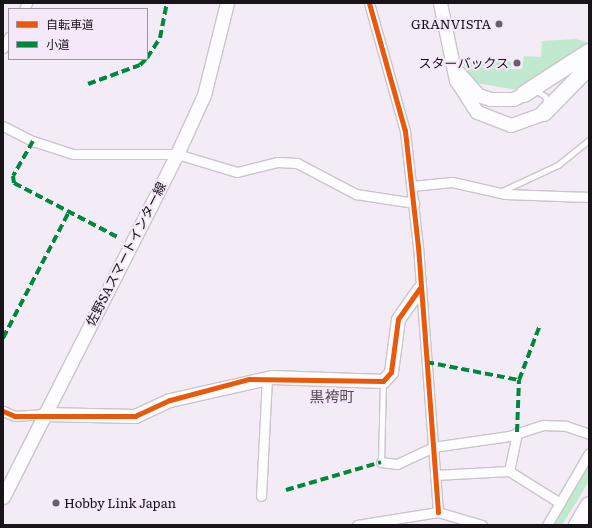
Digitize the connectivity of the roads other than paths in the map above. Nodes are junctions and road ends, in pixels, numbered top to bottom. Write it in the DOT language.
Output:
graph roads {
  1 [pos="227,3"];
  2 [pos="369,3"];
  3 [pos="440,3"];
  4 [pos="8,39"];
  5 [pos="3,48"];
  6 [pos="589,52"];
  7 [pos="589,66"];
  8 [pos="454,67"];
  9 [pos="528,93"];
  10 [pos="544,113"];
  11 [pos="3,126"];
  12 [pos="589,140"];
  13 [pos="177,154"];
  14 [pos="412,186"];
  15 [pos="500,192"];
  16 [pos="589,197"];
  17 [pos="414,203"];
  18 [pos="419,289"];
  19 [pos="267,378"];
  20 [pos="383,381"];
  21 [pos="3,411"];
  22 [pos="44,414"];
  23 [pos="517,432"];
  24 [pos="589,434"];
  25 [pos="433,447"];
  26 [pos="589,452"];
  27 [pos="381,462"];
  28 [pos="509,471"];
  29 [pos="435,475"];
  30 [pos="261,496"];
  31 [pos="3,497"];
  32 [pos="560,503"];
  33 [pos="589,505"];
  34 [pos="438,512"];
  35 [pos="357,525"];
  36 [pos="482,525"];
  37 [pos="547,525"];
  38 [pos="577,525"];
  1 -- 13 [label="main road, 佐野SAスマートインター線"];
  2 -- 14 [label="street"];
  3 -- 8 [label="main road"];
  4 -- 5 [label="street"];
  6 -- 9 [label="highway"];
  7 -- 10 [label="highway"];
  8 -- 9 [label="main road"];
  8 -- 10 [label="main road"];
  9 -- 10 [label="lane"];
  11 -- 13 [label="street"];
  12 -- 15 [label="lane"];
  13 -- 17 [label="street"];
  13 -- 22 [label="main road, 佐野SAスマートインター線"];
  14 -- 15 [label="street"];
  14 -- 17 [label="street"];
  15 -- 16 [label="street"];
  17 -- 18 [label="street"];
  18 -- 20 [label="main road"];
  18 -- 25 [label="street"];
  19 -- 20 [label="main road"];
  19 -- 22 [label="main road"];
  19 -- 30 [label="street"];
  20 -- 27 [label="lane"];
  21 -- 22 [label="street"];
  22 -- 31 [label="main road, 佐野SAスマートインター線"];
  23 -- 24 [label="street"];
  23 -- 25 [label="street"];
  23 -- 28 [label="street"];
  25 -- 27 [label="street"];
  25 -- 29 [label="street"];
  26 -- 32 [label="street"];
  28 -- 29 [label="street"];
  28 -- 32 [label="street"];
  29 -- 34 [label="street"];
  32 -- 37 [label="street"];
  33 -- 38 [label="highway"];
  34 -- 35 [label="street"];
  34 -- 36 [label="street"];
}
